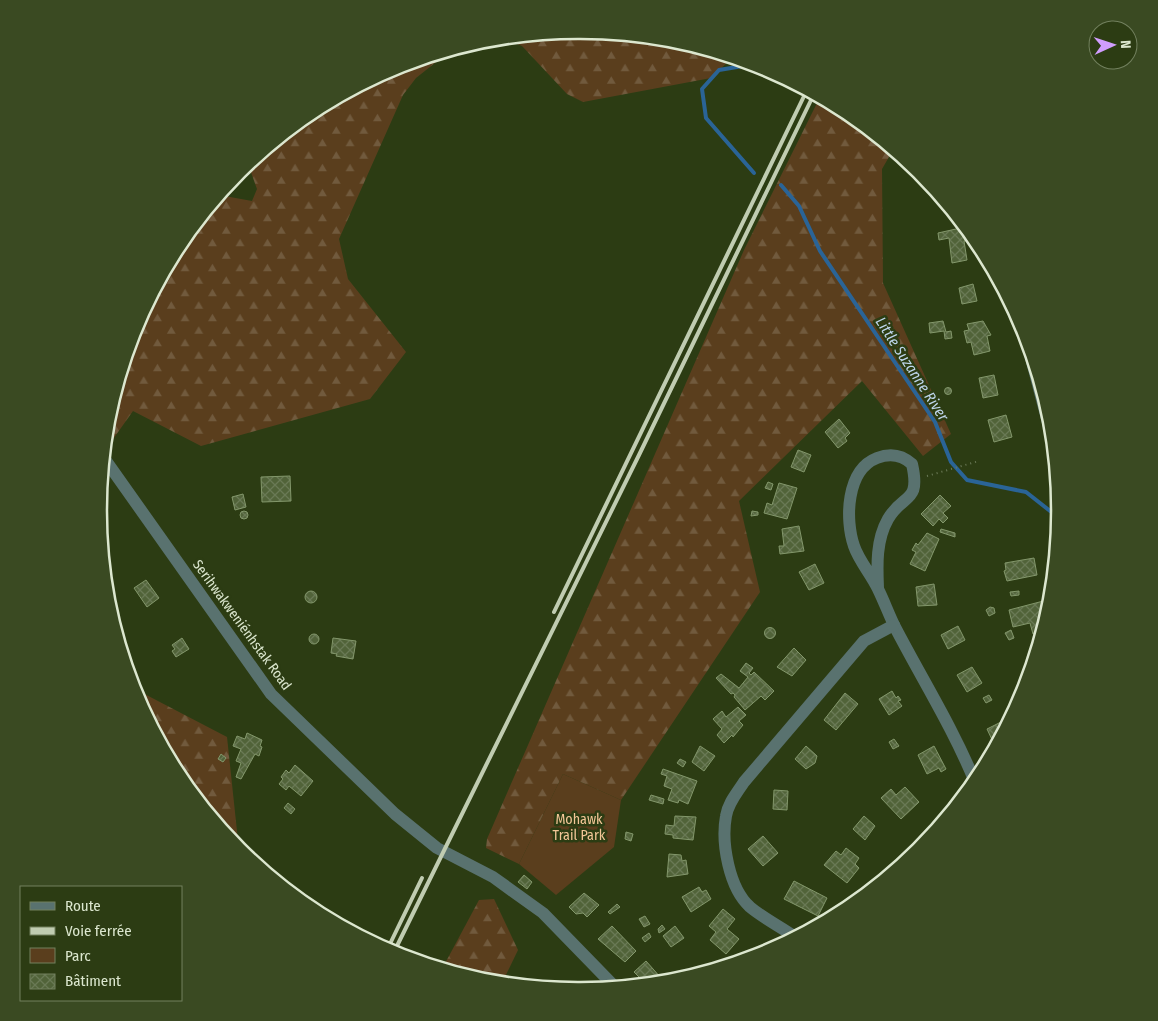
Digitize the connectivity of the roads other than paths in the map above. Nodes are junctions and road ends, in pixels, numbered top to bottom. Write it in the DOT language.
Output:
graph roads {
  1 [pos="109,466"];
  2 [pos="878,588"];
  3 [pos="894,625"];
  4 [pos="971,773"];
  5 [pos="789,933"];
  6 [pos="608,981"];
  1 -- 6 [label="street, Serihwakweniénhstak Road"];
  2 -- 2 [label="street"];
  2 -- 3 [label="street"];
  3 -- 4 [label="street"];
  3 -- 5 [label="street"];
}
